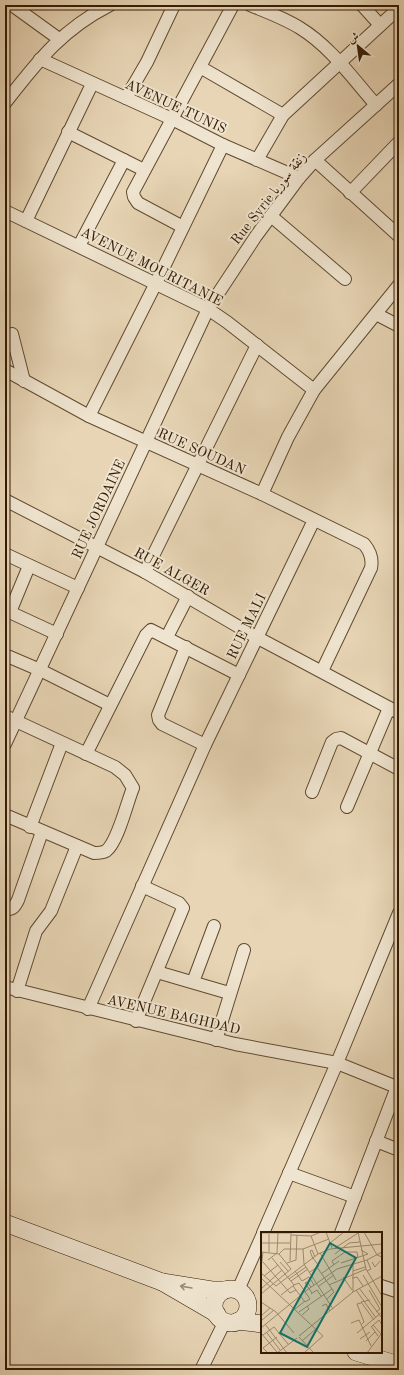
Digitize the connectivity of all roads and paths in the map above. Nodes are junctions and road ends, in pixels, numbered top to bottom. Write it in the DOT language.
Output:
graph roads {
  1 [pos="12,5"];
  2 [pos="110,5"];
  3 [pos="174,5"];
  4 [pos="233,5"];
  5 [pos="250,5"];
  6 [pos="362,5"];
  7 [pos="399,8"];
  8 [pos="92,10"];
  9 [pos="380,25"];
  10 [pos="59,39"];
  11 [pos="40,59"];
  12 [pos="339,62"];
  13 [pos="200,67"];
  14 [pos="92,84"];
  15 [pos="399,84"];
  16 [pos="126,98"];
  17 [pos="5,103"];
  18 [pos="376,105"];
  19 [pos="283,115"];
  20 [pos="172,119"];
  21 [pos="68,132"];
  22 [pos="399,142"];
  23 [pos="223,145"];
  24 [pos="124,160"];
  25 [pos="257,160"];
  26 [pos="315,160"];
  27 [pos="144,170"];
  28 [pos="299,178"];
  29 [pos="350,193"];
  30 [pos="5,211"];
  31 [pos="271,216"];
  32 [pos="26,221"];
  33 [pos="183,227"];
  34 [pos="399,236"];
  35 [pos="79,246"];
  36 [pos="345,280"];
  37 [pos="156,283"];
  38 [pos="399,285"];
  39 [pos="208,309"];
  40 [pos="376,314"];
  41 [pos="399,326"];
  42 [pos="8,331"];
  43 [pos="257,345"];
  44 [pos="5,346"];
  45 [pos="5,370"];
  46 [pos="24,380"];
  47 [pos="314,390"];
  48 [pos="89,416"];
  49 [pos="146,442"];
  50 [pos="197,464"];
  51 [pos="262,494"];
  52 [pos="5,500"];
  53 [pos="314,520"];
  54 [pos="97,548"];
  55 [pos="5,554"];
  56 [pos="29,566"];
  57 [pos="144,572"];
  58 [pos="78,588"];
  59 [pos="188,596"];
  60 [pos="7,611"];
  61 [pos="57,634"];
  62 [pos="167,637"];
  63 [pos="258,638"];
  64 [pos="186,647"];
  65 [pos="5,655"];
  66 [pos="40,670"];
  67 [pos="322,671"];
  68 [pos="239,675"];
  69 [pos="110,705"];
  70 [pos="394,710"];
  71 [pos="5,716"];
  72 [pos="16,721"];
  73 [pos="62,743"];
  74 [pos="5,744"];
  75 [pos="205,745"];
  76 [pos="370,753"];
  77 [pos="86,754"];
  78 [pos="399,770"];
  79 [pos="312,792"];
  80 [pos="347,807"];
  81 [pos="5,815"];
  82 [pos="30,827"];
  83 [pos="42,832"];
  84 [pos="77,846"];
  85 [pos="142,886"];
  86 [pos="5,909"];
  87 [pos="399,913"];
  88 [pos="214,926"];
  89 [pos="244,950"];
  90 [pos="157,972"];
  91 [pos="192,982"];
  92 [pos="5,987"];
  93 [pos="17,991"];
  94 [pos="229,993"];
  95 [pos="88,1009"];
  96 [pos="136,1021"];
  97 [pos="216,1040"];
  98 [pos="337,1063"];
  99 [pos="398,1087"];
  100 [pos="376,1141"];
  101 [pos="399,1150"];
  102 [pos="289,1174"];
  103 [pos="355,1196"];
  104 [pos="5,1223"];
  105 [pos="263,1232"];
  106 [pos="341,1232"];
  107 [pos="261,1238"];
  108 [pos="162,1282"];
  109 [pos="382,1286"];
  110 [pos="399,1292"];
  111 [pos="237,1293"];
  112 [pos="261,1307"];
  113 [pos="227,1319"];
  114 [pos="261,1324"];
  115 [pos="382,1349"];
  116 [pos="359,1353"];
  117 [pos="399,1354"];
  118 [pos="399,1366"];
  119 [pos="201,1370"];
  1 -- 10 [label="street"];
  2 -- 8 [label="street"];
  3 -- 16 [label="street"];
  4 -- 13 [label="street"];
  5 -- 12 [label="street"];
  6 -- 9 [label="street"];
  7 -- 9 [label="street"];
  8 -- 10 [label="street"];
  9 -- 12 [label="street"];
  10 -- 11 [label="street"];
  11 -- 14 [label="street, AVENUE TUNIS"];
  11 -- 17 [label="street"];
  12 -- 18 [label="street"];
  12 -- 19 [label="street"];
  13 -- 19 [label="street"];
  13 -- 20 [label="street"];
  14 -- 16 [label="street, AVENUE TUNIS"];
  14 -- 21 [label="street"];
  15 -- 18 [label="street, Rue Syrie زنقة سوريا"];
  16 -- 20 [label="street, AVENUE TUNIS"];
  18 -- 26 [label="street, Rue Syrie زنقة سوريا"];
  19 -- 25 [label="street"];
  20 -- 23 [label="street, AVENUE TUNIS"];
  20 -- 27 [label="street"];
  21 -- 24 [label="street"];
  21 -- 32 [label="street"];
  22 -- 29 [label="street"];
  23 -- 25 [label="street, AVENUE TUNIS"];
  23 -- 33 [label="street"];
  24 -- 27 [label="street"];
  24 -- 35 [label="street"];
  25 -- 28 [label="street, AVENUE TUNIS"];
  26 -- 28 [label="street, Rue Syrie زنقة سوريا"];
  26 -- 29 [label="street"];
  27 -- 33 [label="street"];
  28 -- 31 [label="street, Rue Syrie زنقة سوريا"];
  29 -- 34 [label="street"];
  30 -- 32 [label="street, AVENUE MOURITANIE"];
  31 -- 36 [label="street"];
  31 -- 39 [label="street, Rue Syrie زنقة سوريا"];
  32 -- 35 [label="street, AVENUE MOURITANIE"];
  33 -- 37 [label="street"];
  35 -- 37 [label="street, AVENUE MOURITANIE"];
  37 -- 39 [label="street, AVENUE MOURITANIE"];
  37 -- 48 [label="street"];
  38 -- 40 [label="street"];
  39 -- 43 [label="street, AVENUE MOURITANIE"];
  39 -- 49 [label="street, RUE JORDAINE"];
  40 -- 41 [label="street"];
  40 -- 47 [label="street"];
  42 -- 44 [label="street"];
  42 -- 46 [label="street"];
  43 -- 47 [label="street, AVENUE MOURITANIE"];
  43 -- 50 [label="street"];
  45 -- 46 [label="street, RUE SOUDAN"];
  46 -- 48 [label="street, RUE SOUDAN"];
  47 -- 51 [label="street"];
  48 -- 49 [label="street, RUE SOUDAN"];
  49 -- 50 [label="street, RUE SOUDAN"];
  49 -- 54 [label="street, RUE JORDAINE"];
  50 -- 51 [label="street, RUE SOUDAN"];
  50 -- 57 [label="street"];
  51 -- 53 [label="street, RUE SOUDAN"];
  52 -- 54 [label="street, RUE ALGER"];
  53 -- 63 [label="street, RUE MALI"];
  53 -- 67 [label="street, RUE SOUDAN"];
  54 -- 57 [label="street, RUE ALGER"];
  54 -- 58 [label="street, RUE JORDAINE"];
  55 -- 56 [label="street"];
  56 -- 58 [label="street"];
  56 -- 60 [label="street"];
  57 -- 59 [label="street, RUE ALGER"];
  58 -- 61 [label="street, RUE JORDAINE"];
  59 -- 62 [label="street"];
  59 -- 63 [label="street, RUE ALGER"];
  60 -- 61 [label="street"];
  61 -- 66 [label="street, RUE JORDAINE"];
  62 -- 64 [label="street"];
  62 -- 69 [label="street"];
  63 -- 67 [label="street, RUE ALGER"];
  63 -- 68 [label="street, RUE MALI"];
  64 -- 68 [label="street"];
  64 -- 75 [label="street"];
  65 -- 66 [label="street"];
  66 -- 69 [label="street"];
  66 -- 72 [label="street, RUE JORDAINE"];
  67 -- 70 [label="street, RUE ALGER"];
  68 -- 75 [label="street, RUE MALI"];
  69 -- 77 [label="street"];
  70 -- 76 [label="street"];
  71 -- 72 [label="street"];
  72 -- 73 [label="street"];
  72 -- 74 [label="street, RUE JORDAINE"];
  73 -- 77 [label="street"];
  73 -- 82 [label="street"];
  75 -- 85 [label="street, RUE MALI"];
  76 -- 78 [label="street"];
  76 -- 79 [label="street"];
  76 -- 80 [label="street"];
  77 -- 84 [label="street"];
  81 -- 82 [label="street"];
  82 -- 83 [label="street"];
  83 -- 84 [label="street"];
  83 -- 86 [label="street"];
  84 -- 93 [label="street"];
  85 -- 90 [label="street"];
  85 -- 95 [label="street, RUE MALI"];
  87 -- 98 [label="street"];
  88 -- 91 [label="street"];
  89 -- 94 [label="street"];
  90 -- 91 [label="street"];
  90 -- 96 [label="street"];
  91 -- 94 [label="street"];
  92 -- 93 [label="street, AVENUE BAGHDAD"];
  93 -- 95 [label="street, AVENUE BAGHDAD"];
  94 -- 97 [label="street"];
  95 -- 96 [label="street, AVENUE BAGHDAD"];
  96 -- 97 [label="street, AVENUE BAGHDAD"];
  97 -- 98 [label="street, AVENUE BAGHDAD"];
  98 -- 99 [label="street, AVENUE BAGHDAD"];
  98 -- 102 [label="street"];
  99 -- 100 [label="street"];
  100 -- 101 [label="street"];
  100 -- 103 [label="street"];
  102 -- 103 [label="street"];
  102 -- 105 [label="street"];
  103 -- 106 [label="street"];
  104 -- 108 [label="main road"];
  107 -- 111 [label="street"];
  111 -- 108 [label="main road, one-way"];
  108 -- 113 [label="main road"];
  109 -- 110 [label="street"];
  111 -- 112 [label="main road"];
  111 -- 113 [label="main road"];
  111 -- 113 [label="main road"];
  113 -- 114 [label="main road"];
  113 -- 119 [label="street"];
  115 -- 117 [label="main road"];
  116 -- 118 [label="main road"];
}
